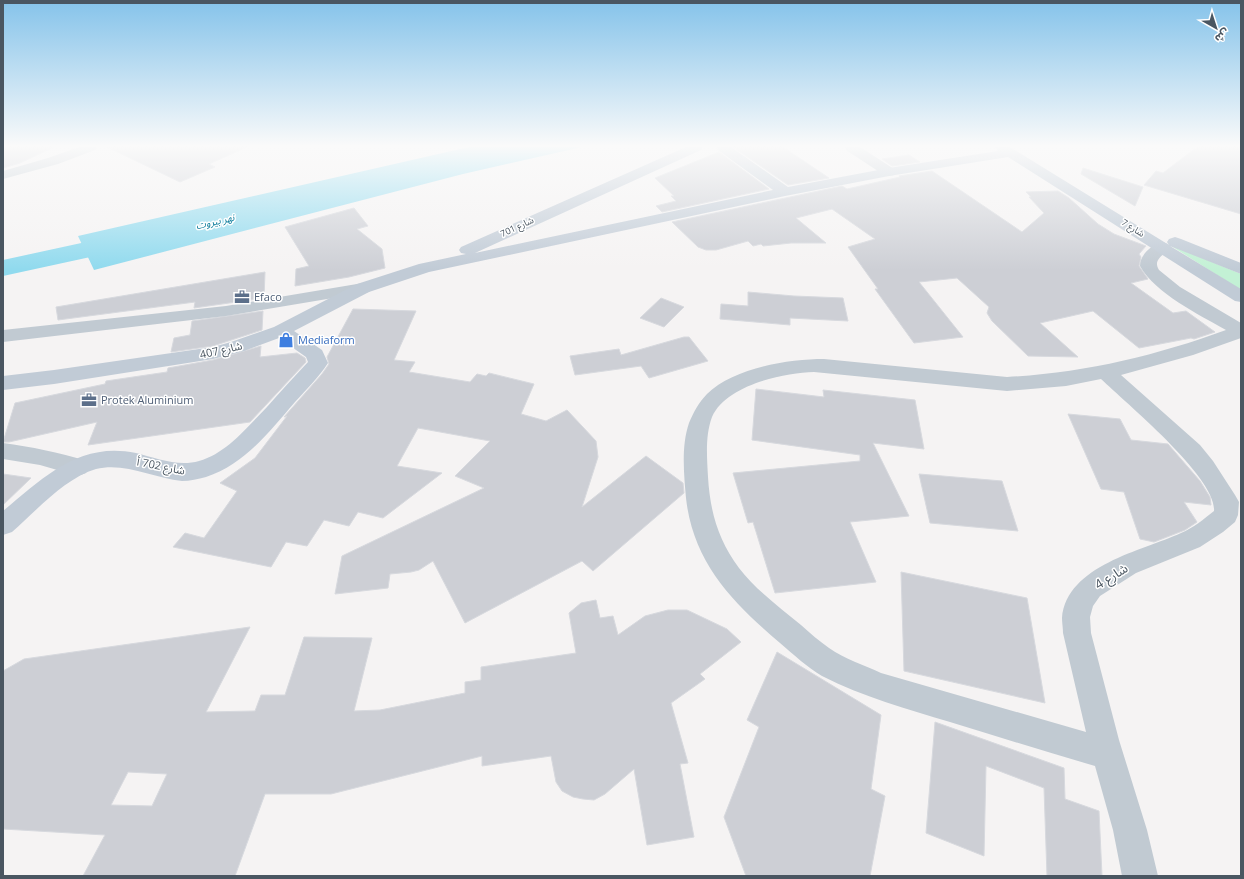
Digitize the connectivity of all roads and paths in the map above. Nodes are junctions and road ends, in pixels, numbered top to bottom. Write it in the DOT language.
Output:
graph roads {
  1 [pos="604,188"];
  2 [pos="780,188"];
  3 [pos="806,188"];
  4 [pos="1075,188"];
  5 [pos="785,192"];
  6 [pos="1169,244"];
  7 [pos="1236,267"];
  8 [pos="425,268"];
  9 [pos="363,288"];
  10 [pos="1241,297"];
  11 [pos="281,331"];
  12 [pos="1241,331"];
  13 [pos="3,336"];
  14 [pos="1105,372"];
  15 [pos="3,383"];
  16 [pos="3,451"];
  17 [pos="78,467"];
  18 [pos="3,525"];
  19 [pos="1107,754"];
  20 [pos="1140,876"];
  1 -- 8 [label="street, شارع 701"];
  2 -- 5 [label="street"];
  3 -- 5 [label="street"];
  4 -- 6 [label="street, شارع 7"];
  5 -- 8 [label="street"];
  6 -- 7 [label="street"];
  6 -- 10 [label="street"];
  6 -- 12 [label="street"];
  8 -- 9 [label="street, شارع 407"];
  9 -- 11 [label="street, شارع 407"];
  9 -- 13 [label="street"];
  11 -- 15 [label="street, شارع 407"];
  11 -- 17 [label="street, شارع 702 أ"];
  12 -- 14 [label="street"];
  14 -- 19 [label="street, شارع 4"];
  14 -- 19 [label="street"];
  16 -- 17 [label="street"];
  17 -- 18 [label="street, شارع 702 أ"];
  19 -- 20 [label="street, شارع 4"];
}
